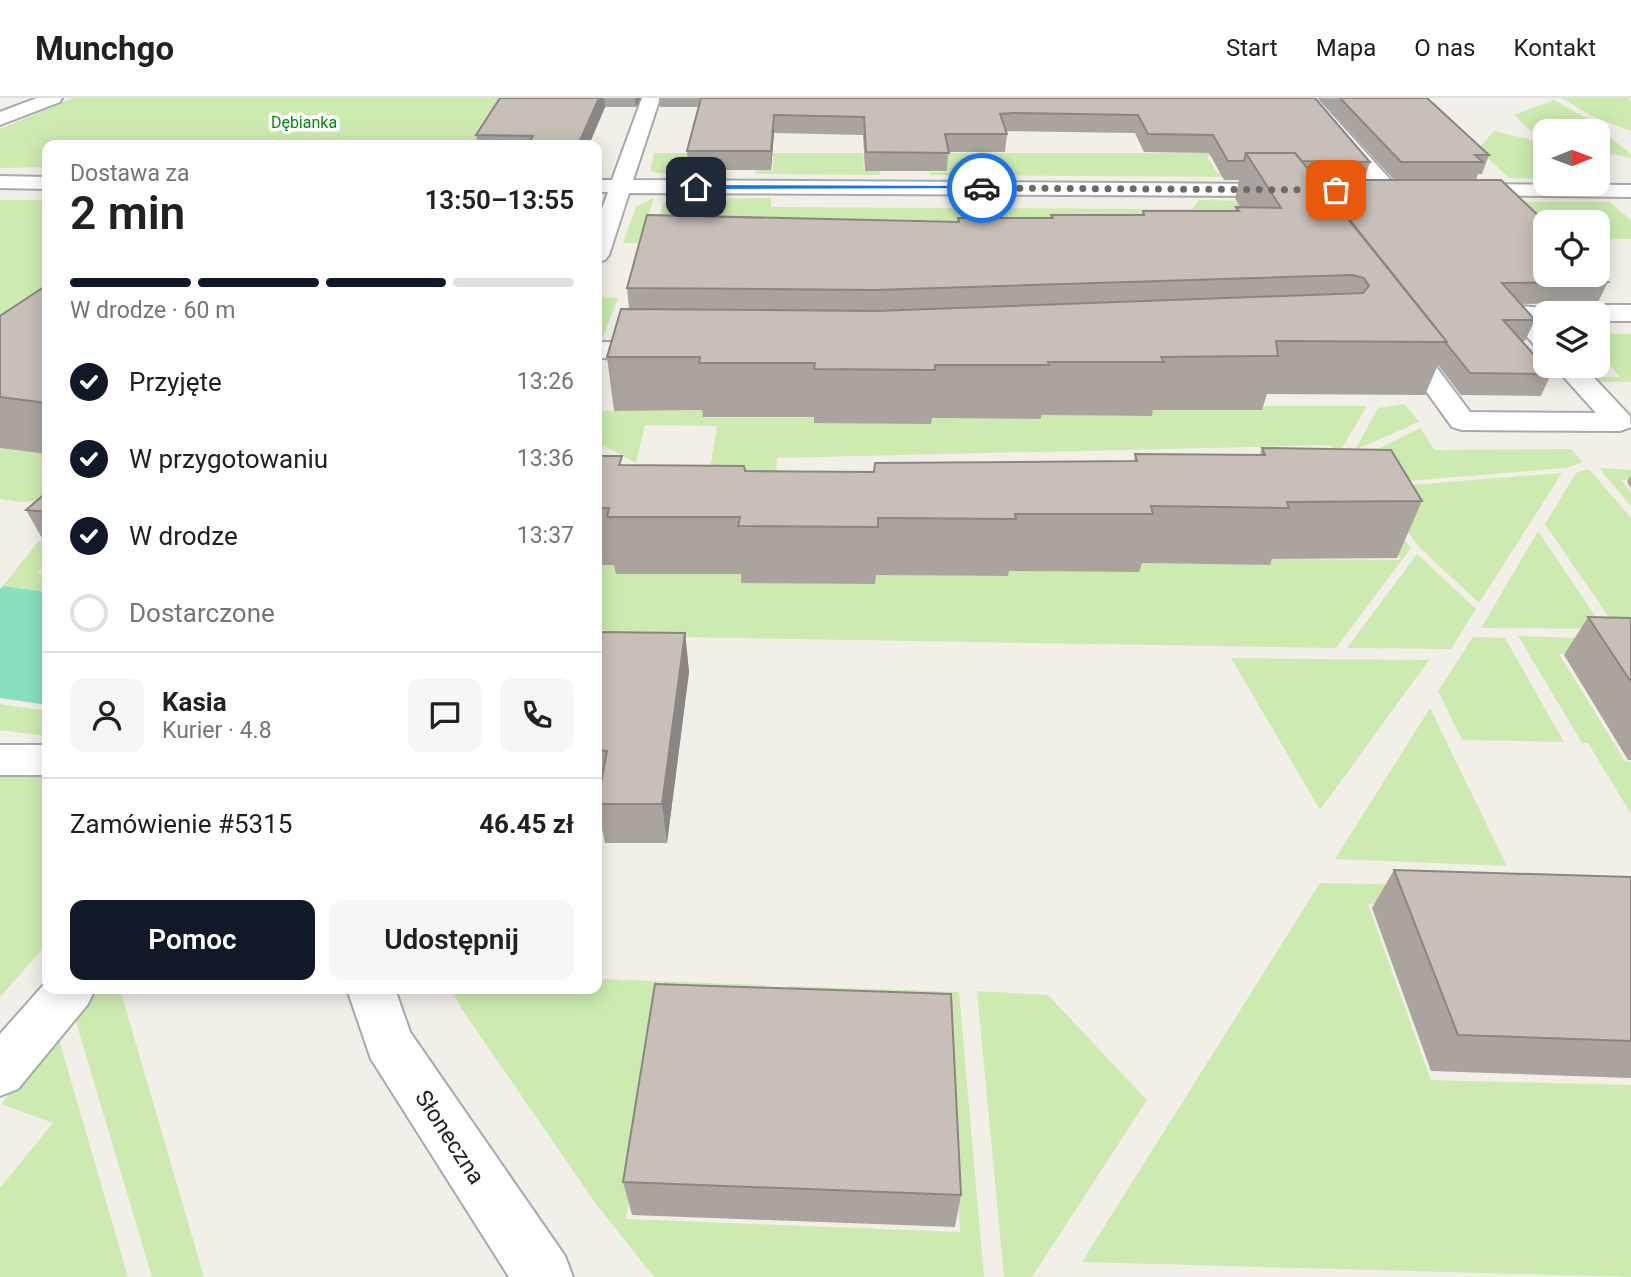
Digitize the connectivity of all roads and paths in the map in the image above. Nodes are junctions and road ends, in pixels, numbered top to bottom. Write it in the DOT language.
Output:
graph roads {
  1 [pos="53,98"];
  2 [pos="651,98"];
  3 [pos="1307,98"];
  4 [pos="0,119"];
  5 [pos="0,182"];
  6 [pos="42,183"];
  7 [pos="608,186"];
  8 [pos="1361,190"];
  9 [pos="1387,190"];
  10 [pos="1414,190"];
  11 [pos="1442,190"];
  12 [pos="1631,191"];
  13 [pos="1304,196"];
  14 [pos="602,224"];
  15 [pos="1383,313"];
  16 [pos="1610,313"];
  17 [pos="1631,313"];
  18 [pos="1533,314"];
  19 [pos="1533,328"];
  20 [pos="602,350"];
  21 [pos="684,351"];
  22 [pos="1583,378"];
  23 [pos="1618,406"];
  24 [pos="0,760"];
  25 [pos="42,760"];
  26 [pos="67,994"];
  27 [pos="372,994"];
  28 [pos="0,1072"];
  29 [pos="544,1277"];
  1 -- 4 [label="street"];
  2 -- 7 [label="street"];
  3 -- 9 [label="street"];
  5 -- 6 [label="street"];
  7 -- 13 [label="street"];
  7 -- 14 [label="street"];
  8 -- 9 [label="street"];
  9 -- 10 [label="street"];
  11 -- 12 [label="street"];
  15 -- 23 [label="street"];
  16 -- 17 [label="street"];
  18 -- 19 [label="street"];
  20 -- 21 [label="street"];
  22 -- 23 [label="street"];
  24 -- 25 [label="street"];
  26 -- 28 [label="street"];
  27 -- 29 [label="street, Słoneczna"];
}
